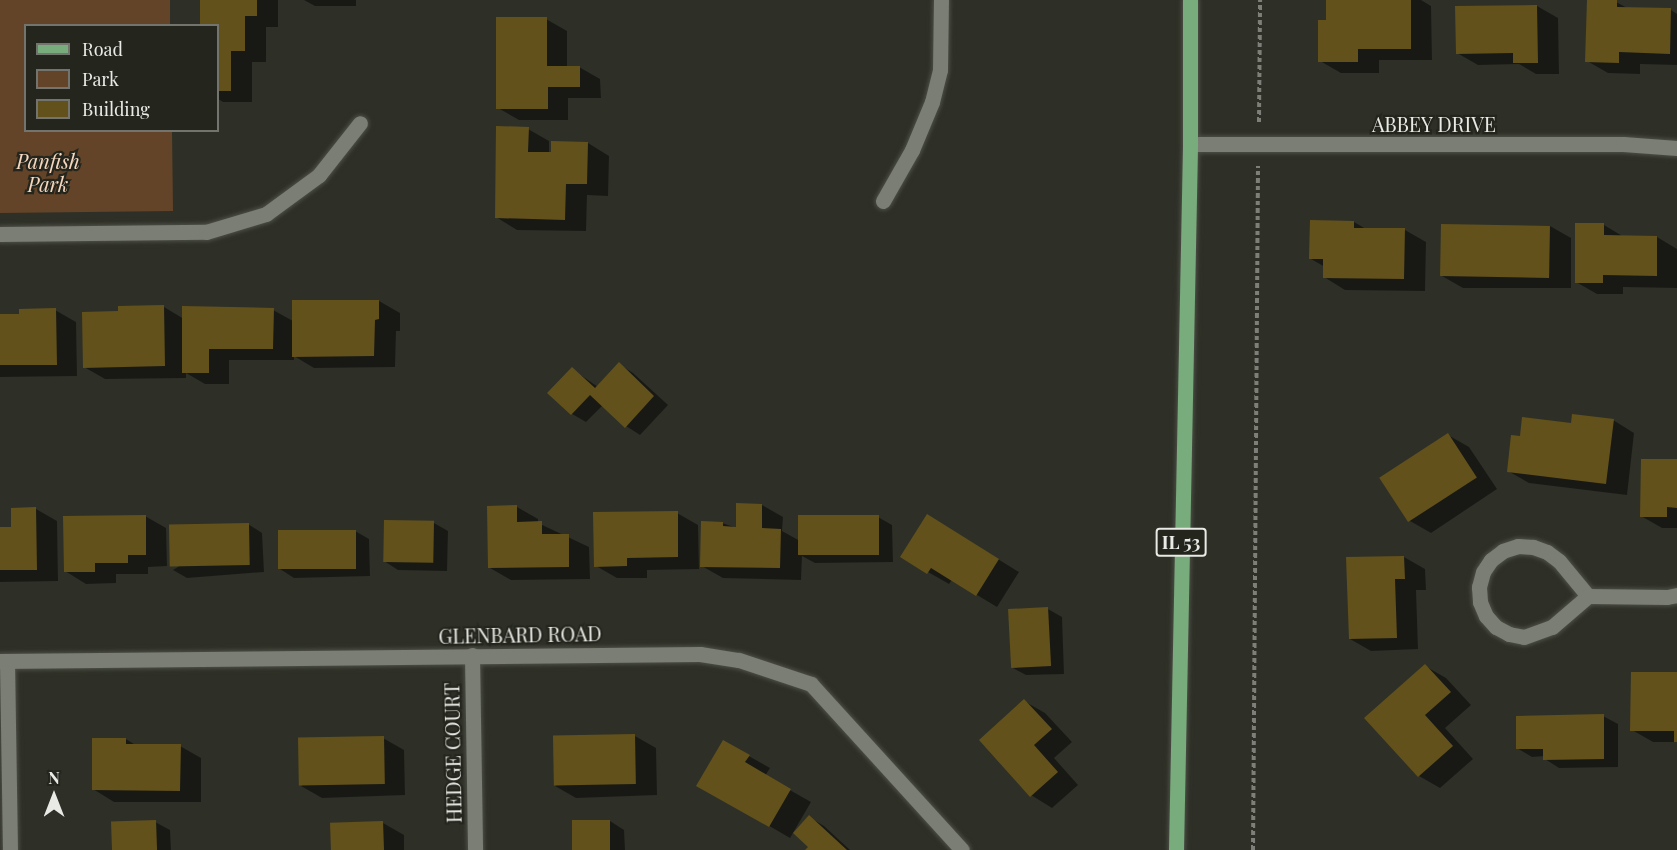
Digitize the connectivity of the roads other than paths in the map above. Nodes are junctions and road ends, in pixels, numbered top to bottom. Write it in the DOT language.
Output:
graph roads {
  1 [pos="941,0"];
  2 [pos="1190,0"];
  3 [pos="360,123"];
  4 [pos="1190,144"];
  5 [pos="1677,148"];
  6 [pos="883,201"];
  7 [pos="0,234"];
  8 [pos="1677,595"];
  9 [pos="1588,596"];
  10 [pos="472,656"];
  11 [pos="4,661"];
  12 [pos="10,850"];
  13 [pos="475,850"];
  14 [pos="962,850"];
  15 [pos="1176,850"];
  1 -- 6 [label="street"];
  2 -- 4 [label="main road, IL 53"];
  3 -- 7 [label="street"];
  4 -- 5 [label="street, ABBEY DRIVE"];
  4 -- 15 [label="main road, IL 53"];
  8 -- 9 [label="street"];
  9 -- 9 [label="street"];
  10 -- 11 [label="street, GLENBARD ROAD"];
  10 -- 13 [label="street, HEDGE COURT"];
  10 -- 14 [label="street, GLENBARD ROAD"];
  11 -- 12 [label="street"];
}
